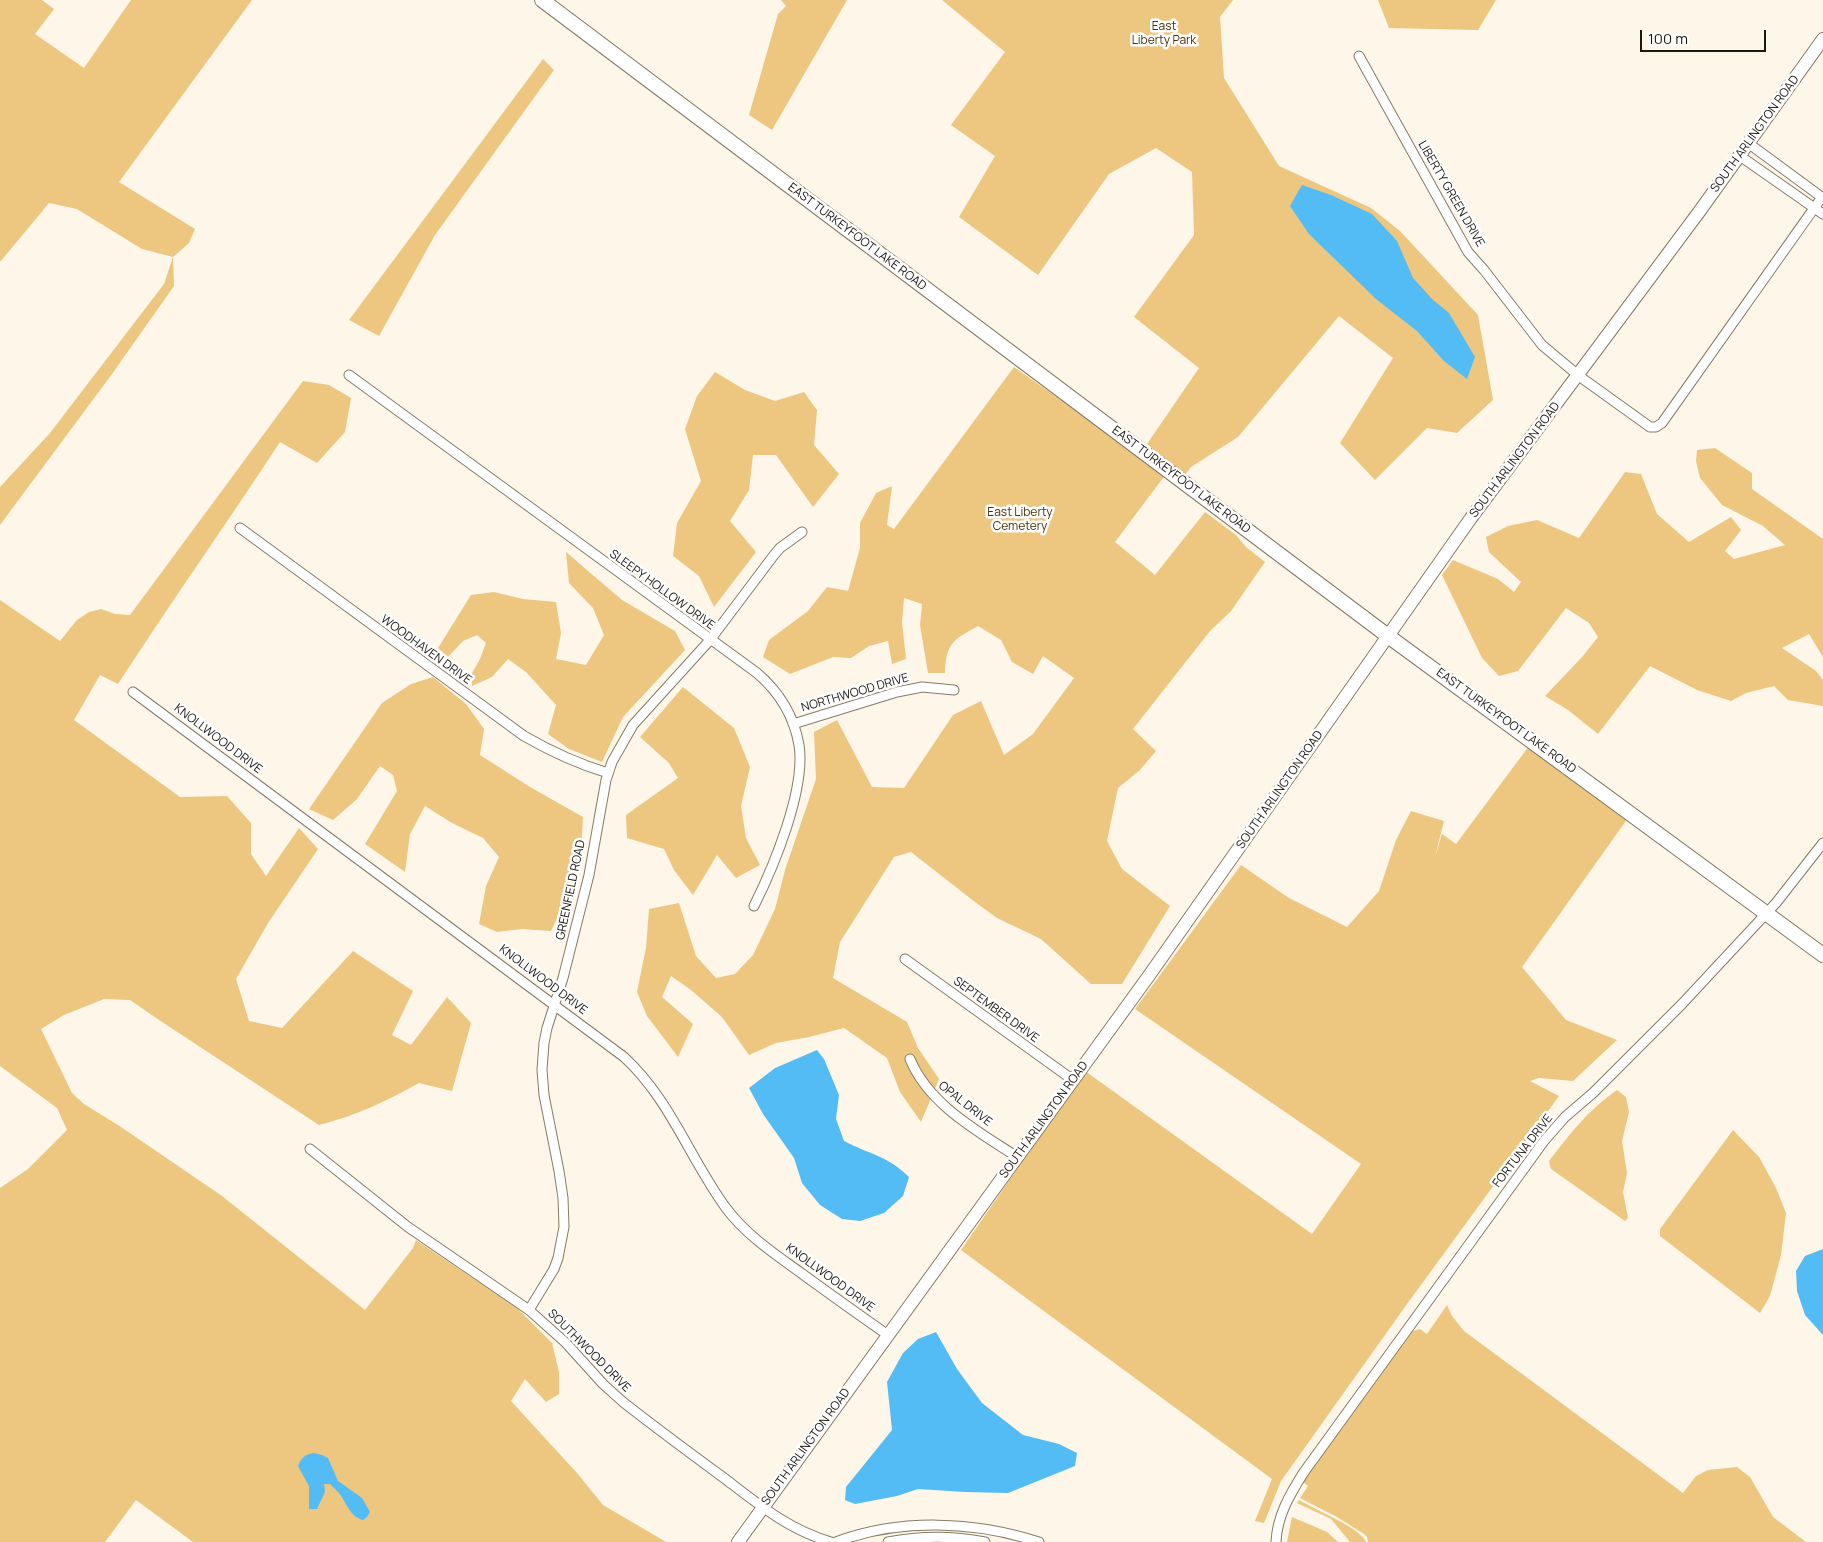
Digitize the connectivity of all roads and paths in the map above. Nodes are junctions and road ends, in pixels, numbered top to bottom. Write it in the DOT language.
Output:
graph roads {
  1 [pos="542,0"];
  2 [pos="1823,40"];
  3 [pos="1359,56"];
  4 [pos="1748,143"];
  5 [pos="1740,156"];
  6 [pos="1822,197"];
  7 [pos="1814,208"];
  8 [pos="1823,214"];
  9 [pos="349,375"];
  10 [pos="1578,376"];
  11 [pos="240,528"];
  12 [pos="802,532"];
  13 [pos="1388,636"];
  14 [pos="710,640"];
  15 [pos="954,690"];
  16 [pos="133,692"];
  17 [pos="793,724"];
  18 [pos="608,773"];
  19 [pos="1823,843"];
  20 [pos="754,906"];
  21 [pos="1766,914"];
  22 [pos="1823,955"];
  23 [pos="905,959"];
  24 [pos="556,1005"];
  25 [pos="910,1059"];
  26 [pos="1073,1080"];
  27 [pos="310,1149"];
  28 [pos="1017,1157"];
  29 [pos="529,1310"];
  30 [pos="888,1335"];
  31 [pos="762,1508"];
  32 [pos="1003,1532"];
  33 [pos="738,1542"];
  34 [pos="831,1542"];
  35 [pos="836,1542"];
  36 [pos="888,1542"];
  37 [pos="985,1542"];
  38 [pos="1001,1542"];
  39 [pos="1039,1542"];
  40 [pos="1276,1542"];
  1 -- 13 [label="main road, EAST TURKEYFOOT LAKE ROAD"];
  2 -- 4 [label="main road, SOUTH ARLINGTON ROAD"];
  3 -- 10 [label="street, LIBERTY GREEN DRIVE"];
  4 -- 5 [label="main road, SOUTH ARLINGTON ROAD"];
  4 -- 6 [label="street"];
  5 -- 7 [label="street"];
  5 -- 10 [label="main road, SOUTH ARLINGTON ROAD"];
  6 -- 7 [label="street, LIBERTY GREEN DRIVE"];
  7 -- 8 [label="street"];
  7 -- 10 [label="street, LIBERTY GREEN DRIVE"];
  9 -- 14 [label="street, SLEEPY HOLLOW DRIVE"];
  10 -- 13 [label="main road, SOUTH ARLINGTON ROAD"];
  11 -- 18 [label="street, WOODHAVEN DRIVE"];
  12 -- 14 [label="street, GREENFIELD ROAD"];
  13 -- 21 [label="main road, EAST TURKEYFOOT LAKE ROAD"];
  13 -- 26 [label="main road, SOUTH ARLINGTON ROAD"];
  14 -- 17 [label="street, SLEEPY HOLLOW DRIVE"];
  14 -- 18 [label="street, GREENFIELD ROAD"];
  15 -- 17 [label="street, NORTHWOOD DRIVE"];
  16 -- 24 [label="street, KNOLLWOOD DRIVE"];
  17 -- 20 [label="street, SLEEPY HOLLOW DRIVE"];
  18 -- 24 [label="street, GREENFIELD ROAD"];
  19 -- 21 [label="street, FORTUNA DRIVE"];
  21 -- 22 [label="main road, EAST TURKEYFOOT LAKE ROAD"];
  21 -- 40 [label="street, FORTUNA DRIVE"];
  23 -- 26 [label="street, SEPTEMBER DRIVE"];
  24 -- 29 [label="street, GREENFIELD ROAD"];
  24 -- 30 [label="street, KNOLLWOOD DRIVE"];
  25 -- 28 [label="street, OPAL DRIVE"];
  26 -- 28 [label="main road, SOUTH ARLINGTON ROAD"];
  27 -- 29 [label="street, SOUTHWOOD DRIVE"];
  28 -- 30 [label="main road, SOUTH ARLINGTON ROAD"];
  29 -- 31 [label="street, SOUTHWOOD DRIVE"];
  30 -- 31 [label="main road, SOUTH ARLINGTON ROAD"];
  31 -- 33 [label="main road, SOUTH ARLINGTON ROAD"];
  31 -- 34 [label="street, SOUTHWOOD DRIVE"];
  32 -- 35 [label="street"];
  32 -- 38 [label="street"];
  32 -- 39 [label="street"];
  36 -- 37 [label="street"];
}
